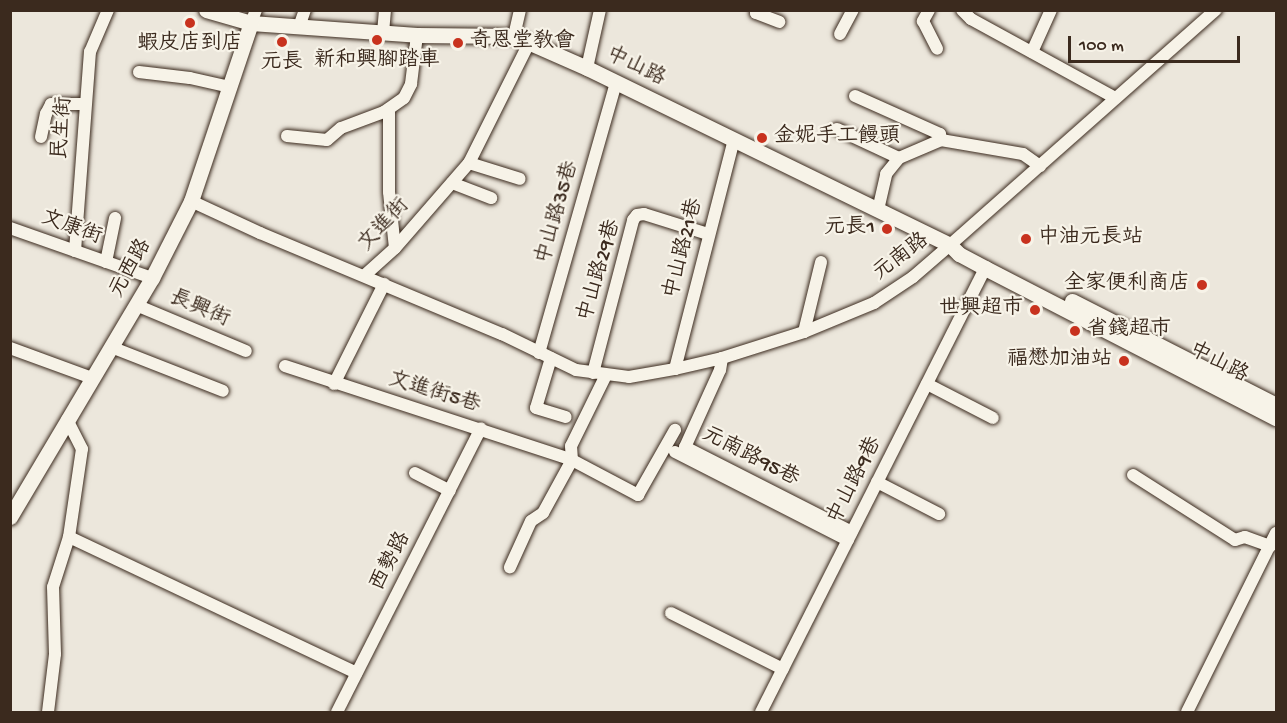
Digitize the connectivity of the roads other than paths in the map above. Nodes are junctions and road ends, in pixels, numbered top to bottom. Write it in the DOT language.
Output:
graph roads {
  1 [pos="108,10"];
  2 [pos="206,10"];
  3 [pos="305,10"];
  4 [pos="385,10"];
  5 [pos="520,10"];
  6 [pos="600,10"];
  7 [pos="756,10"];
  8 [pos="853,10"];
  9 [pos="929,10"];
  10 [pos="962,10"];
  11 [pos="1051,10"];
  12 [pos="1216,10"];
  13 [pos="254,17"];
  14 [pos="779,22"];
  15 [pos="300,27"];
  16 [pos="383,33"];
  17 [pos="840,34"];
  18 [pos="417,35"];
  19 [pos="514,36"];
  20 [pos="529,43"];
  21 [pos="937,49"];
  22 [pos="1032,52"];
  23 [pos="587,68"];
  24 [pos="139,72"];
  25 [pos="616,82"];
  26 [pos="230,87"];
  27 [pos="855,96"];
  28 [pos="1115,98"];
  29 [pos="84,104"];
  30 [pos="389,109"];
  31 [pos="837,129"];
  32 [pos="287,136"];
  33 [pos="41,137"];
  34 [pos="734,140"];
  35 [pos="941,140"];
  36 [pos="899,158"];
  37 [pos="469,163"];
  38 [pos="1040,166"];
  39 [pos="520,179"];
  40 [pos="452,183"];
  41 [pos="491,198"];
  42 [pos="191,201"];
  43 [pos="878,210"];
  44 [pos="115,218"];
  45 [pos="10,228"];
  46 [pos="708,234"];
  47 [pos="951,245"];
  48 [pos="395,248"];
  49 [pos="75,251"];
  50 [pos="106,262"];
  51 [pos="821,262"];
  52 [pos="985,268"];
  53 [pos="364,275"];
  54 [pos="152,278"];
  55 [pos="384,284"];
  56 [pos="136,305"];
  57 [pos="804,332"];
  58 [pos="111,347"];
  59 [pos="10,348"];
  60 [pos="246,351"];
  61 [pos="545,356"];
  62 [pos="722,358"];
  63 [pos="285,366"];
  64 [pos="675,369"];
  65 [pos="593,374"];
  66 [pos="606,375"];
  67 [pos="92,378"];
  68 [pos="334,384"];
  69 [pos="927,384"];
  70 [pos="223,391"];
  71 [pos="1276,405"];
  72 [pos="566,417"];
  73 [pos="993,418"];
  74 [pos="1276,418"];
  75 [pos="67,420"];
  76 [pos="481,428"];
  77 [pos="675,430"];
  78 [pos="675,452"];
  79 [pos="572,459"];
  80 [pos="415,473"];
  81 [pos="1133,475"];
  82 [pos="877,482"];
  83 [pos="450,491"];
  84 [pos="939,514"];
  85 [pos="11,515"];
  86 [pos="1276,533"];
  87 [pos="850,536"];
  88 [pos="69,537"];
  89 [pos="1270,546"];
  90 [pos="510,567"];
  91 [pos="671,613"];
  92 [pos="783,669"];
  93 [pos="357,673"];
  94 [pos="48,712"];
  95 [pos="337,712"];
  96 [pos="761,712"];
  97 [pos="1187,712"];
  1 -- 29 [label="street, 民生街"];
  2 -- 13 [label="main road, 中山路"];
  3 -- 15 [label="street"];
  4 -- 16 [label="street"];
  5 -- 19 [label="street"];
  6 -- 23 [label="street"];
  7 -- 14 [label="street"];
  8 -- 17 [label="street"];
  9 -- 21 [label="street"];
  10 -- 22 [label="street"];
  11 -- 22 [label="street"];
  12 -- 28 [label="street, 元南路"];
  13 -- 15 [label="main road, 中山路"];
  13 -- 26 [label="main road, 元西路"];
  15 -- 16 [label="main road, 中山路"];
  16 -- 18 [label="main road, 中山路"];
  18 -- 19 [label="main road, 中山路"];
  18 -- 30 [label="street"];
  19 -- 20 [label="main road, 中山路"];
  20 -- 23 [label="main road, 中山路"];
  20 -- 37 [label="street, 文進街"];
  22 -- 28 [label="street"];
  23 -- 25 [label="main road, 中山路"];
  24 -- 26 [label="street"];
  25 -- 34 [label="main road, 中山路"];
  25 -- 61 [label="street, 中山路35巷"];
  26 -- 42 [label="main road, 元西路"];
  27 -- 35 [label="street"];
  28 -- 38 [label="street, 元南路"];
  29 -- 33 [label="street"];
  29 -- 49 [label="street, 民生街"];
  30 -- 32 [label="street"];
  30 -- 48 [label="street"];
  31 -- 36 [label="street"];
  34 -- 43 [label="main road, 中山路"];
  34 -- 46 [label="street, 中山路21巷"];
  35 -- 36 [label="street"];
  35 -- 38 [label="street"];
  36 -- 43 [label="street"];
  37 -- 39 [label="street"];
  37 -- 40 [label="street, 文進街"];
  38 -- 47 [label="street, 元南路"];
  40 -- 41 [label="street"];
  40 -- 48 [label="street, 文進街"];
  42 -- 53 [label="street, 文進街"];
  42 -- 54 [label="main road, 元西路"];
  43 -- 47 [label="main road, 中山路"];
  44 -- 50 [label="street"];
  45 -- 49 [label="street, 文康街"];
  46 -- 64 [label="street, 中山路21巷"];
  46 -- 65 [label="street, 中山路29巷"];
  47 -- 52 [label="main road, 中山路"];
  47 -- 57 [label="street, 元南路"];
  47 -- 71 [label="main road, 中山路"];
  48 -- 53 [label="street, 文進街"];
  49 -- 50 [label="street, 文康街"];
  50 -- 54 [label="street, 文康街"];
  51 -- 57 [label="street"];
  52 -- 69 [label="street, 中山路9巷"];
  52 -- 74 [label="main road, 中山路"];
  53 -- 55 [label="street"];
  54 -- 56 [label="main road, 元西路"];
  55 -- 61 [label="street"];
  55 -- 68 [label="street"];
  56 -- 58 [label="main road, 元西路"];
  56 -- 60 [label="street, 長興街"];
  57 -- 62 [label="street, 元南路"];
  58 -- 67 [label="main road, 元西路"];
  58 -- 70 [label="street"];
  59 -- 67 [label="street"];
  61 -- 65 [label="street, 元南路"];
  61 -- 72 [label="street, 中山路35巷"];
  62 -- 64 [label="street, 元南路"];
  62 -- 87 [label="street, 元南路95巷"];
  63 -- 68 [label="street, 文進街5巷"];
  64 -- 66 [label="street, 元南路"];
  65 -- 66 [label="street, 元南路"];
  66 -- 79 [label="street"];
  67 -- 75 [label="main road, 元西路"];
  68 -- 76 [label="street, 文進街5巷"];
  69 -- 73 [label="street"];
  69 -- 82 [label="street, 中山路9巷"];
  75 -- 85 [label="main road, 元西路"];
  75 -- 88 [label="street"];
  76 -- 79 [label="street, 文進街5巷"];
  76 -- 83 [label="street, 西勢路"];
  77 -- 79 [label="street, 文進街5巷"];
  78 -- 87 [label="street"];
  79 -- 90 [label="street"];
  80 -- 83 [label="street"];
  81 -- 89 [label="street"];
  82 -- 84 [label="street"];
  82 -- 87 [label="street, 中山路9巷"];
  83 -- 93 [label="street, 西勢路"];
  86 -- 89 [label="street"];
  87 -- 92 [label="street, 中山路9巷"];
  88 -- 93 [label="street"];
  88 -- 94 [label="street"];
  89 -- 97 [label="street"];
  91 -- 92 [label="street"];
  92 -- 96 [label="street, 中山路9巷"];
  93 -- 95 [label="street, 西勢路"];
}
